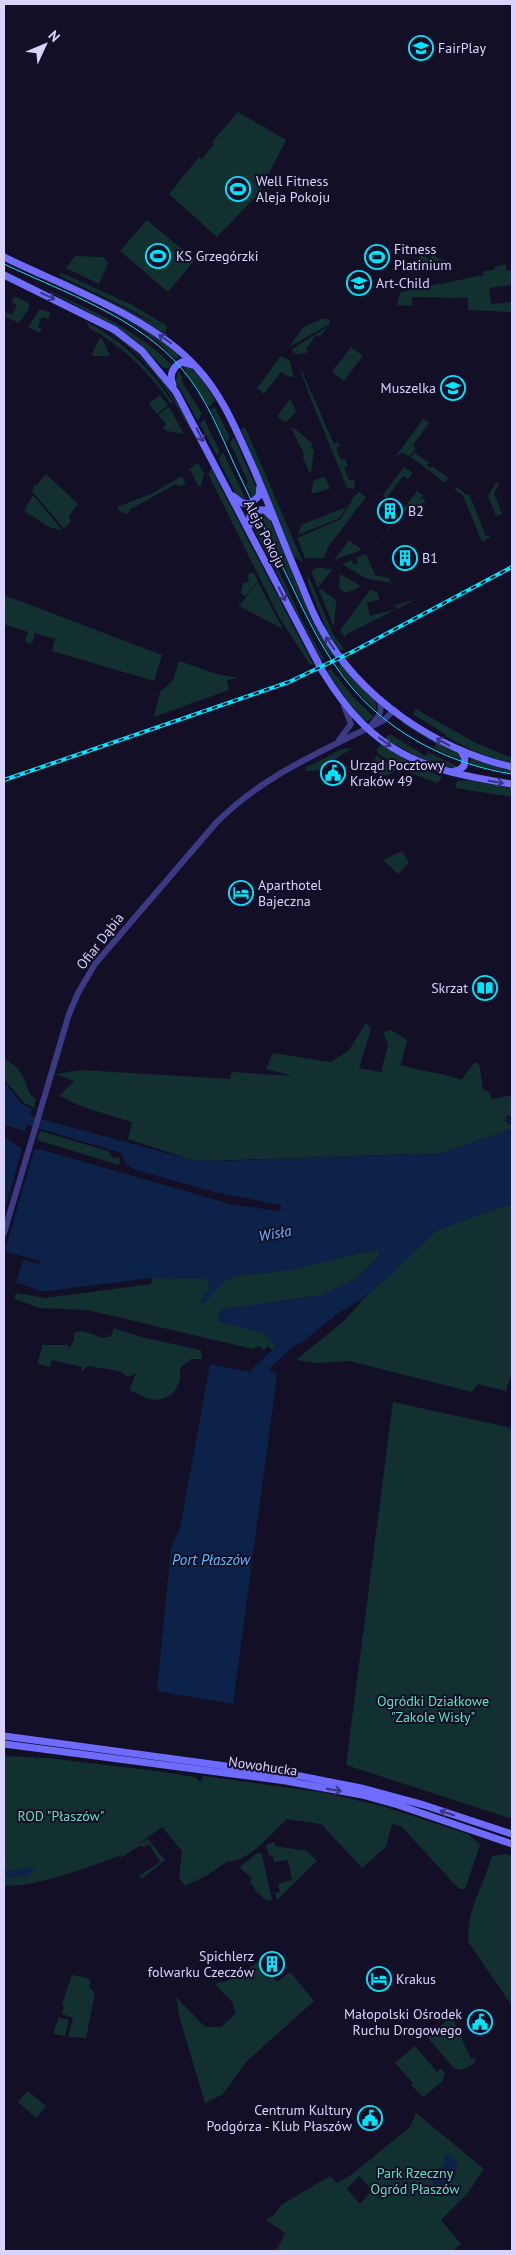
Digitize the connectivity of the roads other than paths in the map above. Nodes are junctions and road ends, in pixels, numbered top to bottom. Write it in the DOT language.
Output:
graph roads {
  1 [pos="4,258"];
  2 [pos="4,275"];
  3 [pos="201,371"];
  4 [pos="176,392"];
  5 [pos="258,479"];
  6 [pos="228,490"];
  7 [pos="277,526"];
  8 [pos="252,535"];
  9 [pos="338,696"];
  10 [pos="377,696"];
  11 [pos="394,710"];
  12 [pos="368,727"];
  13 [pos="334,745"];
  14 [pos="460,750"];
  15 [pos="512,767"];
  16 [pos="446,772"];
  17 [pos="512,784"];
  18 [pos="4,1233"];
  19 [pos="4,1736"];
  20 [pos="4,1744"];
  21 [pos="512,1834"];
  22 [pos="512,1844"];
  3 -- 1 [label="main road, Aleja Pokoju, one-way"];
  2 -- 4 [label="main road, Aleja Pokoju, one-way"];
  3 -- 4 [label="main road"];
  3 -- 5 [label="main road, Aleja Pokoju"];
  4 -- 6 [label="main road, Aleja Pokoju, one-way"];
  5 -- 6 [label="main road"];
  5 -- 7 [label="main road, Aleja Pokoju"];
  6 -- 8 [label="main road, Aleja Pokoju"];
  7 -- 8 [label="main road"];
  10 -- 7 [label="main road, Aleja Pokoju, one-way"];
  8 -- 9 [label="main road, Aleja Pokoju, one-way"];
  9 -- 12 [label="main road, Aleja Pokoju"];
  9 -- 13 [label="street, Ofiar Dąbia"];
  10 -- 11 [label="main road, Aleja Pokoju"];
  10 -- 12 [label="street"];
  11 -- 12 [label="street, Ofiar Dąbia"];
  14 -- 11 [label="main road, Aleja Pokoju, one-way"];
  12 -- 13 [label="street, Ofiar Dąbia"];
  12 -- 16 [label="main road, Aleja Pokoju, one-way"];
  13 -- 18 [label="street, Ofiar Dąbia"];
  14 -- 15 [label="main road, Aleja Pokoju"];
  14 -- 16 [label="main road"];
  16 -- 17 [label="main road, Aleja Pokoju, one-way"];
  21 -- 19 [label="main road, Nowohucka, one-way"];
  20 -- 22 [label="main road, Nowohucka, one-way"];
}
